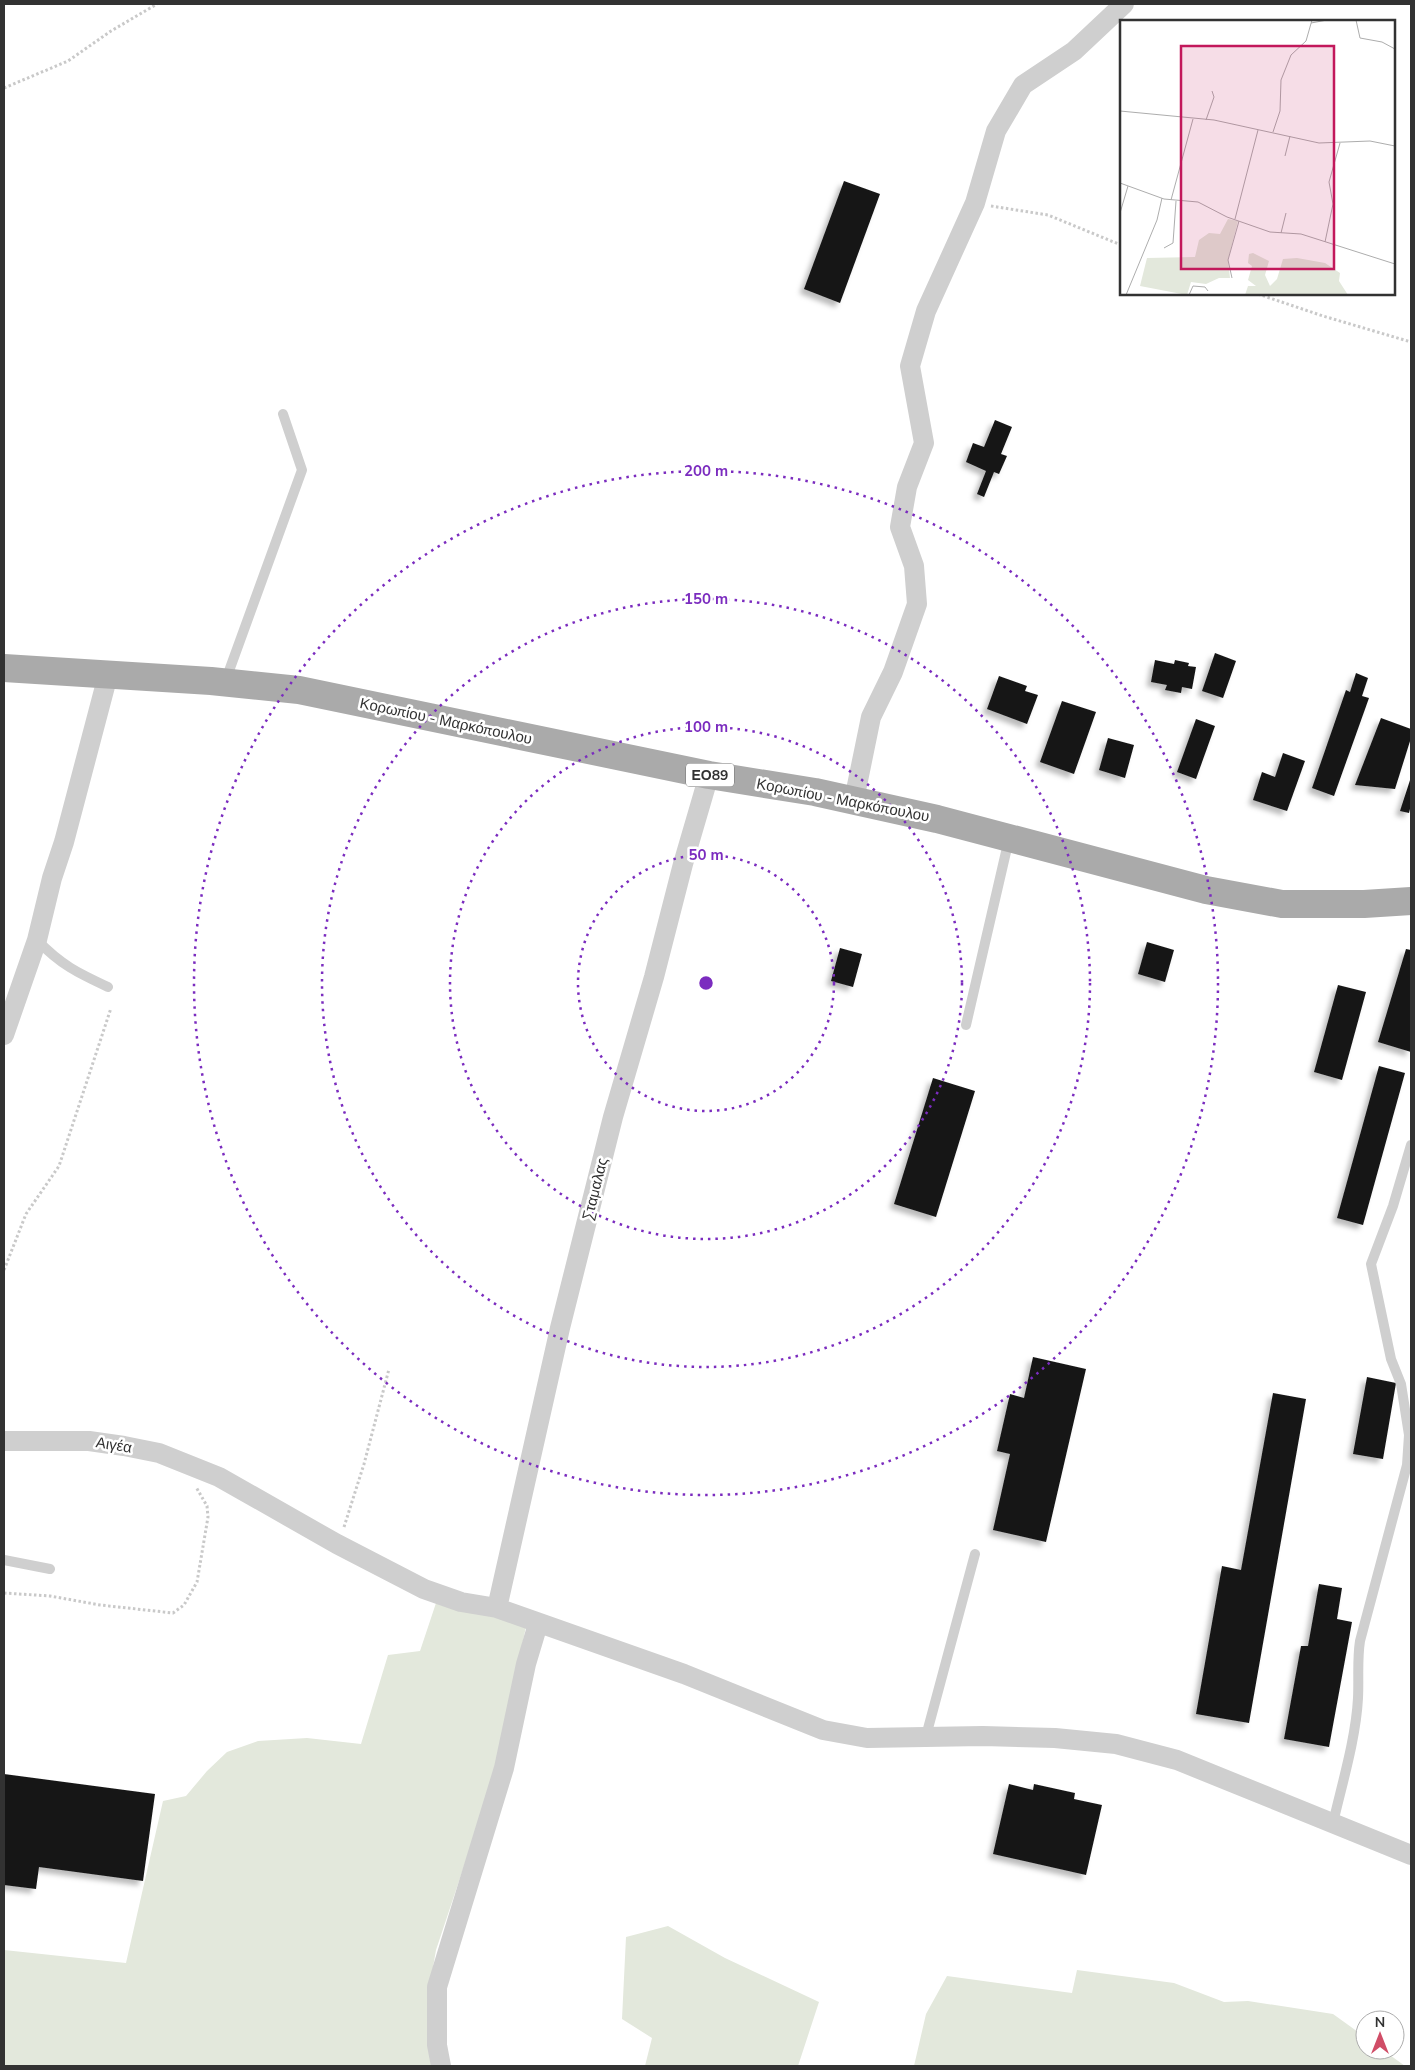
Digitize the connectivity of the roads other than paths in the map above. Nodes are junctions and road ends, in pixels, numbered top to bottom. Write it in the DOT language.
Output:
graph roads {
  1 [pos="1124,4"];
  2 [pos="283,414"];
  3 [pos="4,668"];
  4 [pos="108,675"];
  5 [pos="225,682"];
  6 [pos="710,775"];
  7 [pos="854,800"];
  8 [pos="1010,837"];
  9 [pos="1411,901"];
  10 [pos="37,940"];
  11 [pos="108,987"];
  12 [pos="966,1025"];
  13 [pos="4,1035"];
  14 [pos="1411,1145"];
  15 [pos="4,1441"];
  16 [pos="975,1554"];
  17 [pos="4,1560"];
  18 [pos="50,1568"];
  19 [pos="497,1608"];
  20 [pos="538,1624"];
  21 [pos="926,1736"];
  22 [pos="1333,1823"];
  23 [pos="1411,1855"];
  24 [pos="441,2066"];
  1 -- 7 [label="street"];
  2 -- 5 [label="lane"];
  3 -- 4 [label="main road, Κορωπίου - Μαρκόπουλου / ΕΟ89"];
  4 -- 5 [label="main road, Κορωπίου - Μαρκόπουλου / ΕΟ89"];
  4 -- 10 [label="street"];
  5 -- 6 [label="main road, Κορωπίου - Μαρκόπουλου / ΕΟ89"];
  6 -- 7 [label="main road, Κορωπίου - Μαρκόπουλου / ΕΟ89"];
  6 -- 19 [label="street, Σταμαλας"];
  7 -- 8 [label="main road, Κορωπίου - Μαρκόπουλου / ΕΟ89"];
  8 -- 9 [label="main road, Κορωπίου - Μαρκόπουλου / ΕΟ89"];
  8 -- 12 [label="lane"];
  10 -- 11 [label="lane"];
  10 -- 13 [label="street"];
  14 -- 22 [label="lane"];
  15 -- 19 [label="street, Αιγέα"];
  16 -- 21 [label="lane"];
  17 -- 18 [label="lane"];
  19 -- 20 [label="street, Αιγέα"];
  20 -- 21 [label="street, Αιγέα"];
  20 -- 24 [label="street"];
  21 -- 22 [label="street, Αιγέα"];
  22 -- 23 [label="street, Αιγέα"];
}
